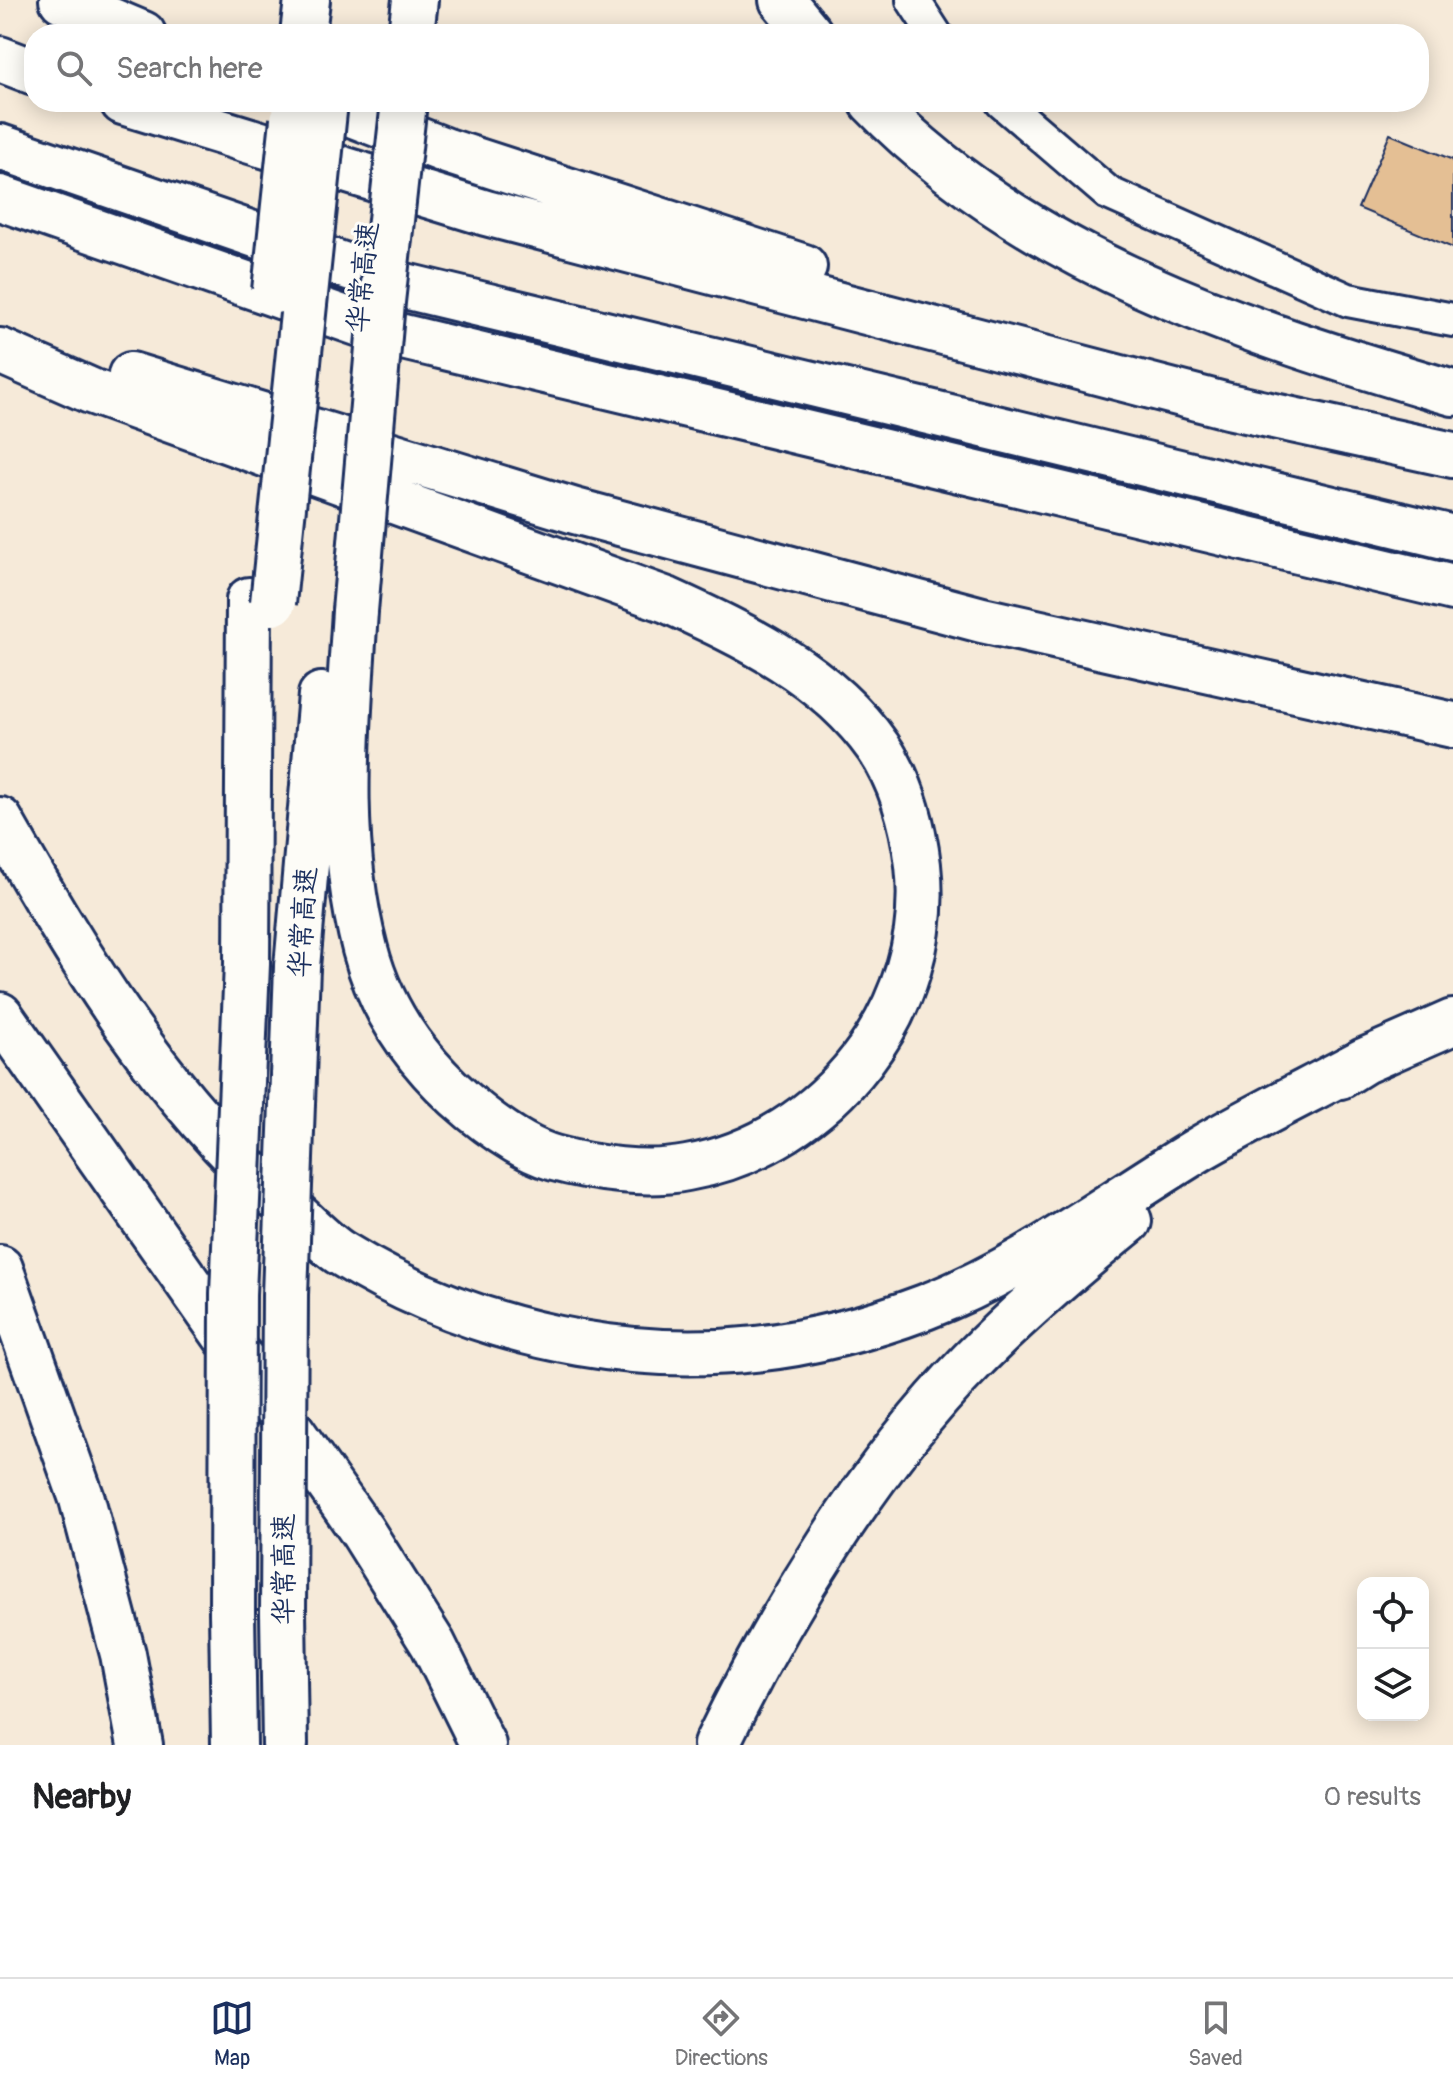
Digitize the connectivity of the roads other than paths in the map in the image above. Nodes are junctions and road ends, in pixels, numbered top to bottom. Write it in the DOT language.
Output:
graph roads {
  1 [pos="62,0"];
  2 [pos="307,0"];
  3 [pos="336,0"];
  4 [pos="390,0"];
  5 [pos="415,0"];
  6 [pos="782,0"];
  7 [pos="913,0"];
  8 [pos="119,24"];
  9 [pos="304,24"];
  10 [pos="334,24"];
  11 [pos="387,24"];
  12 [pos="412,24"];
  13 [pos="802,24"];
  14 [pos="929,24"];
  15 [pos="0,59"];
  16 [pos="24,68"];
  17 [pos="156,112"];
  18 [pos="294,112"];
  19 [pos="321,112"];
  20 [pos="348,112"];
  21 [pos="379,112"];
  22 [pos="403,112"];
  23 [pos="881,112"];
  24 [pos="1014,112"];
  25 [pos="0,147"];
  26 [pos="0,198"];
  27 [pos="1453,320"];
  28 [pos="0,330"];
  29 [pos="0,351"];
  30 [pos="1453,393"];
  31 [pos="1228,406"];
  32 [pos="1453,455"];
  33 [pos="1453,538"];
  34 [pos="1453,588"];
  35 [pos="261,601"];
  36 [pos="342,610"];
  37 [pos="1453,725"];
  38 [pos="0,820"];
  39 [pos="0,1015"];
  40 [pos="1453,1022"];
  41 [pos="1364,1061"];
  42 [pos="0,1268"];
  43 [pos="140,1745"];
  44 [pos="234,1745"];
  45 [pos="285,1745"];
  46 [pos="483,1745"];
  47 [pos="716,1745"];
  1 -- 8 [label="highway"];
  2 -- 9 [label="highway"];
  3 -- 10 [label="highway"];
  4 -- 11 [label="highway"];
  5 -- 12 [label="highway"];
  6 -- 13 [label="highway"];
  7 -- 14 [label="street"];
  15 -- 16 [label="highway"];
  17 -- 31 [label="highway"];
  18 -- 35 [label="highway, bridge"];
  19 -- 35 [label="highway, 华常高速, bridge"];
  20 -- 31 [label="highway"];
  21 -- 36 [label="highway, 华常高速"];
  22 -- 36 [label="highway, bridge"];
  23 -- 30 [label="highway"];
  24 -- 27 [label="street"];
  25 -- 33 [label="highway"];
  26 -- 34 [label="highway"];
  28 -- 37 [label="highway"];
  29 -- 36 [label="highway"];
  31 -- 32 [label="highway"];
  35 -- 44 [label="highway, 华常高速, bridge"];
  36 -- 45 [label="highway, 华常高速, bridge"];
  38 -- 41 [label="highway"];
  39 -- 46 [label="highway"];
  40 -- 41 [label="highway"];
  41 -- 47 [label="highway"];
  42 -- 43 [label="highway"];
}
